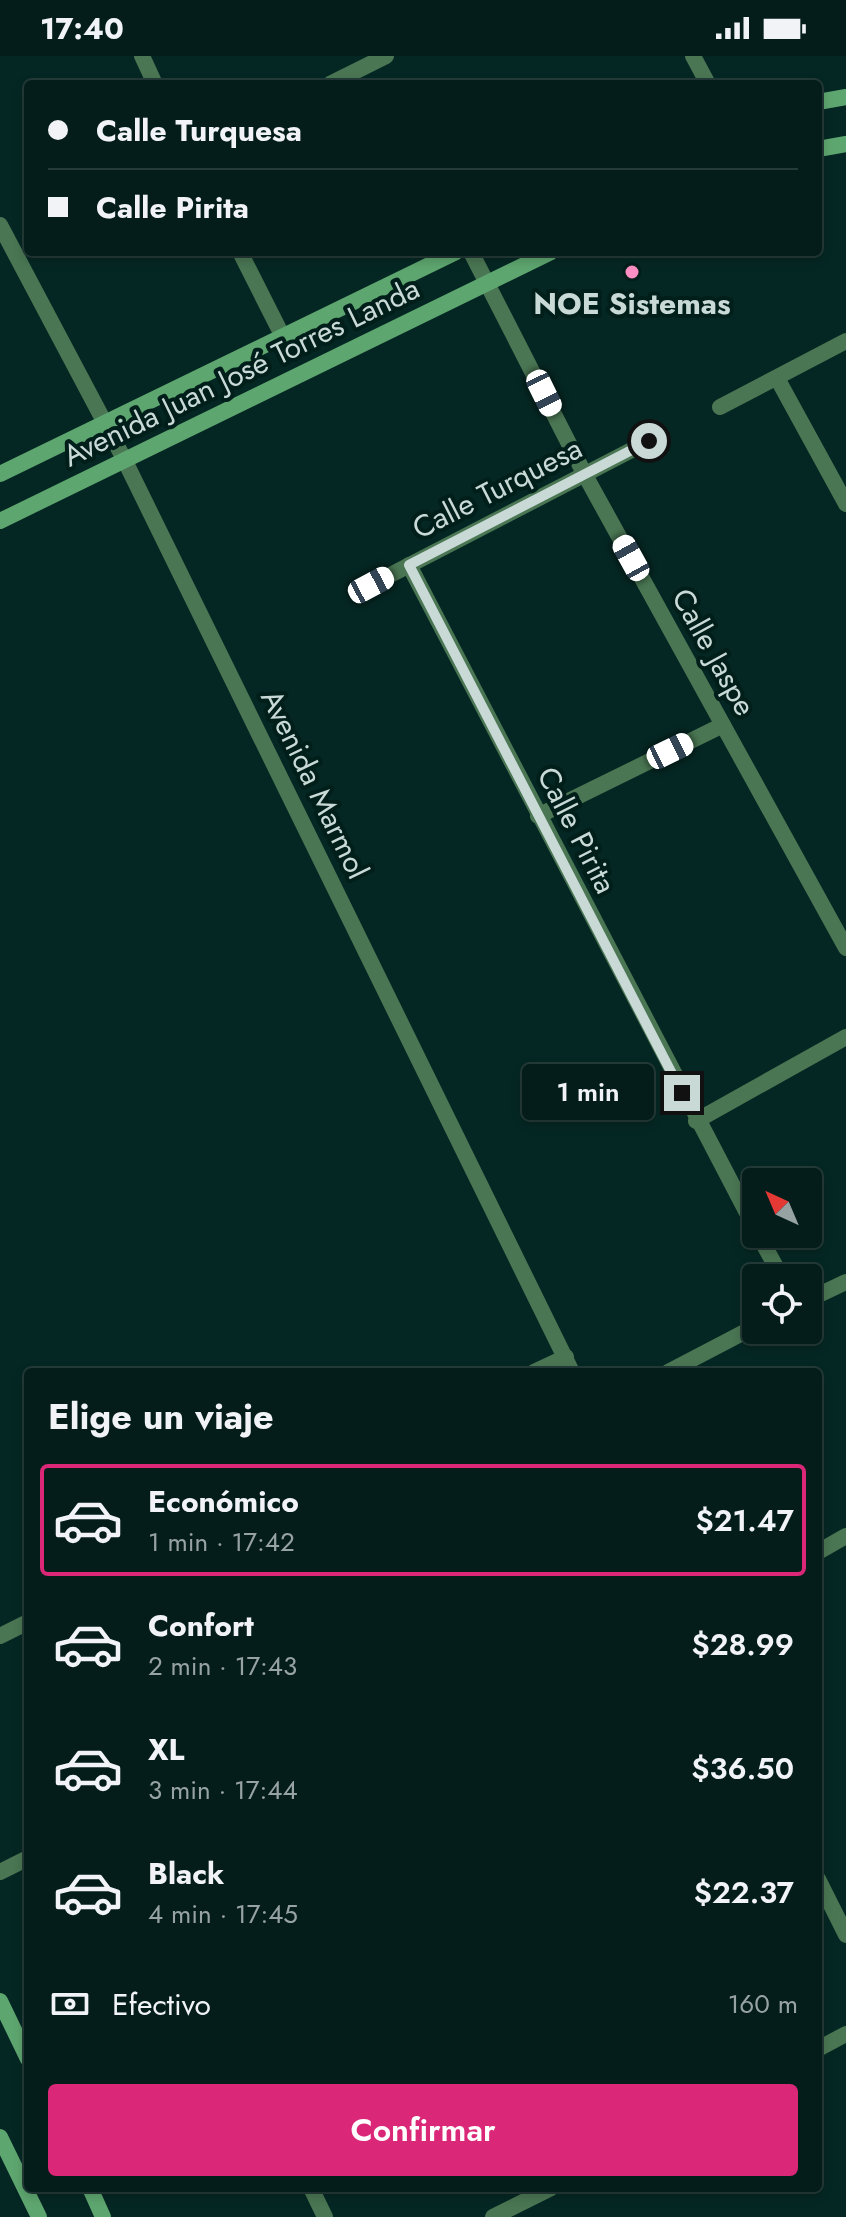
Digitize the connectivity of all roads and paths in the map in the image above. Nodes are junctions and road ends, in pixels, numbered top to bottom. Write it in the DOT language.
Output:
graph roads {
  1 [pos="142,56"];
  2 [pos="386,56"];
  3 [pos="693,56"];
  4 [pos="153,80"];
  5 [pos="338,80"];
  6 [pos="706,80"];
  7 [pos="846,97"];
  8 [pos="822,101"];
  9 [pos="846,144"];
  10 [pos="822,148"];
  11 [pos="0,225"];
  12 [pos="242,256"];
  13 [pos="448,256"];
  14 [pos="473,256"];
  15 [pos="543,256"];
  16 [pos="489,283"];
  17 [pos="283,337"];
  18 [pos="846,341"];
  19 [pos="777,378"];
  20 [pos="720,407"];
  21 [pos="104,421"];
  22 [pos="649,441"];
  23 [pos="124,459"];
  24 [pos="0,474"];
  25 [pos="585,475"];
  26 [pos="846,504"];
  27 [pos="0,521"];
  28 [pos="409,565"];
  29 [pos="371,585"];
  30 [pos="723,725"];
  31 [pos="538,816"];
  32 [pos="846,948"];
  33 [pos="846,1037"];
  34 [pos="696,1121"];
  35 [pos="742,1205"];
  36 [pos="846,1282"];
  37 [pos="822,1293"];
  38 [pos="742,1333"];
  39 [pos="569,1364"];
  40 [pos="676,1368"];
  41 [pos="846,1536"];
  42 [pos="822,1550"];
  43 [pos="24,1624"];
  44 [pos="0,1636"];
  45 [pos="24,1860"];
  46 [pos="0,1872"];
  47 [pos="822,1887"];
  48 [pos="846,1935"];
  49 [pos="0,2001"];
  50 [pos="846,2034"];
  51 [pos="822,2047"];
  52 [pos="24,2051"];
  53 [pos="0,2137"];
  54 [pos="24,2186"];
  55 [pos="27,2192"];
  56 [pos="92,2192"];
  57 [pos="313,2192"];
  58 [pos="543,2192"];
  59 [pos="39,2217"];
  60 [pos="103,2217"];
  61 [pos="325,2217"];
  62 [pos="493,2217"];
  1 -- 4 [label="street"];
  2 -- 5 [label="street"];
  3 -- 6 [label="street"];
  7 -- 8 [label="main road"];
  9 -- 10 [label="main road"];
  11 -- 21 [label="street, Avenida Marmol"];
  12 -- 17 [label="street"];
  13 -- 17 [label="main road, Avenida Juan José Torres Landa"];
  14 -- 16 [label="street, Calle Jaspe"];
  15 -- 16 [label="main road, Avenida Juan José Torres Landa"];
  16 -- 23 [label="main road, Avenida Juan José Torres Landa"];
  16 -- 25 [label="street, Calle Jaspe"];
  17 -- 21 [label="main road, Avenida Juan José Torres Landa"];
  18 -- 19 [label="street"];
  19 -- 20 [label="street"];
  19 -- 26 [label="street"];
  21 -- 23 [label="street, Avenida Marmol"];
  21 -- 24 [label="main road, Avenida Juan José Torres Landa"];
  22 -- 25 [label="street, Calle Turquesa"];
  23 -- 27 [label="main road, Avenida Juan José Torres Landa"];
  23 -- 39 [label="street, Avenida Marmol"];
  25 -- 28 [label="street, Calle Turquesa"];
  25 -- 30 [label="street, Calle Jaspe"];
  28 -- 29 [label="street, Calle Turquesa"];
  28 -- 31 [label="street, Calle Pirita"];
  30 -- 31 [label="street"];
  30 -- 32 [label="street, Calle Jaspe"];
  31 -- 34 [label="street, Calle Pirita"];
  33 -- 34 [label="street"];
  34 -- 35 [label="street, Calle Pirita"];
  36 -- 37 [label="street"];
  38 -- 40 [label="street"];
  41 -- 42 [label="street"];
  43 -- 44 [label="street"];
  45 -- 46 [label="street"];
  47 -- 48 [label="street"];
  49 -- 52 [label="main road"];
  50 -- 51 [label="street"];
  53 -- 54 [label="main road"];
  55 -- 59 [label="main road"];
  56 -- 60 [label="main road"];
  57 -- 61 [label="street"];
  58 -- 62 [label="street"];
}
